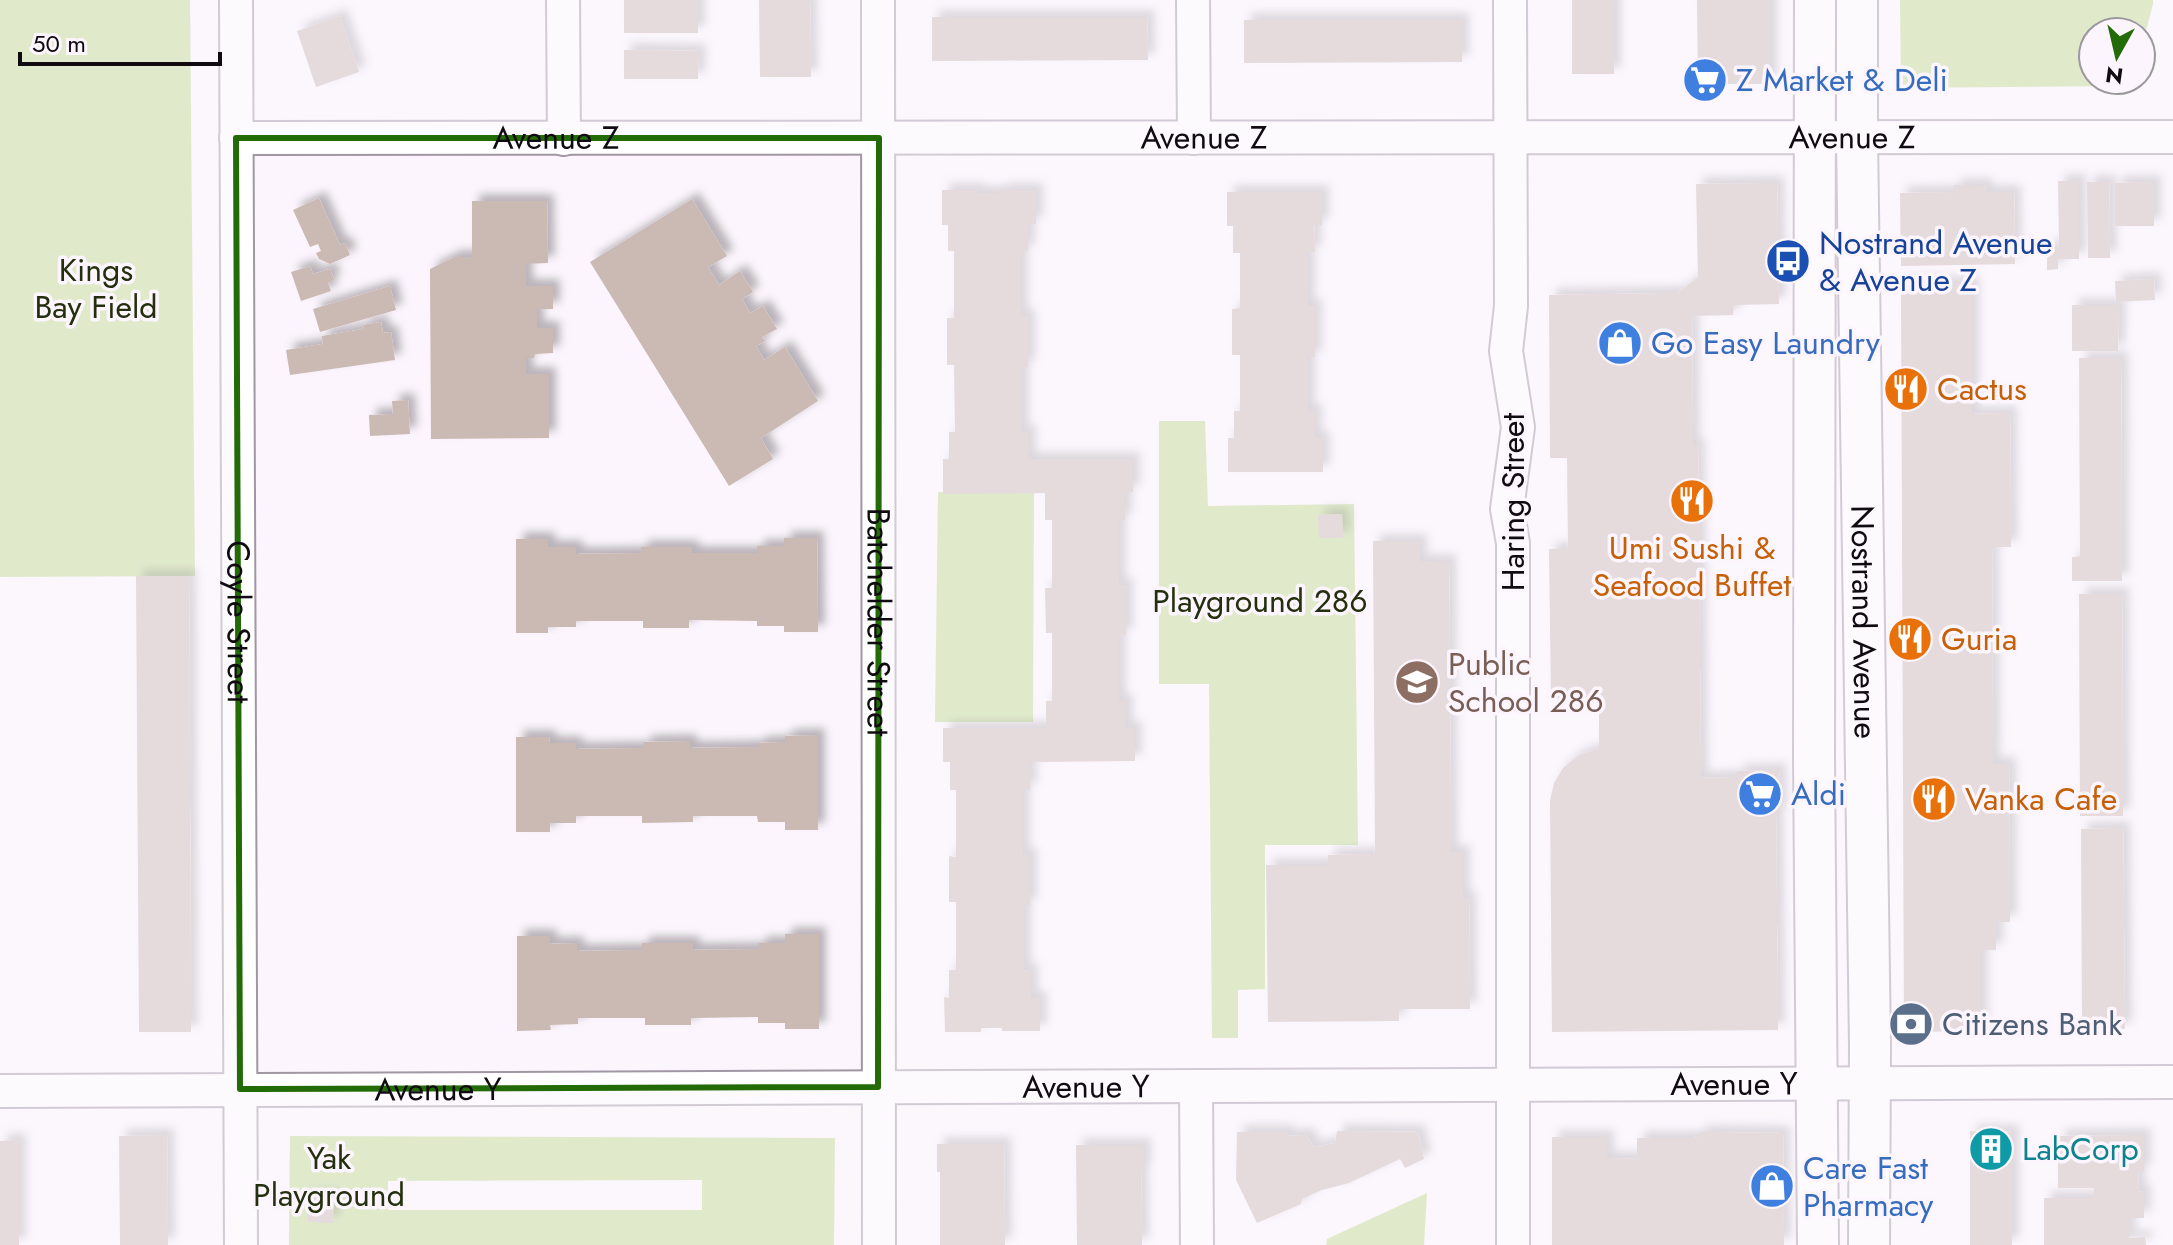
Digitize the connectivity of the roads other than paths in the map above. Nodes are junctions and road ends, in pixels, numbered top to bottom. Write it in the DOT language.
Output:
graph roads {
  1 [pos="236,0"];
  2 [pos="563,0"];
  3 [pos="878,0"];
  4 [pos="1193,0"];
  5 [pos="1510,0"];
  6 [pos="1815,0"];
  7 [pos="1857,0"];
  8 [pos="2173,137"];
  9 [pos="236,138"];
  10 [pos="879,138"];
  11 [pos="1194,138"];
  12 [pos="1510,138"];
  13 [pos="1816,138"];
  14 [pos="1857,138"];
  15 [pos="564,139"];
  16 [pos="2173,1082"];
  17 [pos="1870,1083"];
  18 [pos="1817,1084"];
  19 [pos="1513,1085"];
  20 [pos="1196,1086"];
  21 [pos="878,1087"];
  22 [pos="240,1089"];
  23 [pos="0,1091"];
  24 [pos="241,1245"];
  25 [pos="879,1245"];
  26 [pos="1197,1245"];
  27 [pos="1513,1245"];
  28 [pos="1818,1245"];
  29 [pos="1869,1245"];
  1 -- 9 [label="street, Coyle Street"];
  2 -- 15 [label="street"];
  3 -- 10 [label="street, Batchelder Street"];
  4 -- 11 [label="street"];
  5 -- 12 [label="street, Haring Street"];
  6 -- 13 [label="main road, Nostrand Avenue"];
  7 -- 14 [label="main road, Nostrand Avenue"];
  8 -- 14 [label="street, Avenue Z"];
  9 -- 15 [label="street, Avenue Z"];
  9 -- 22 [label="street, Coyle Street"];
  10 -- 11 [label="street, Avenue Z"];
  10 -- 15 [label="street, Avenue Z"];
  10 -- 21 [label="street, Batchelder Street"];
  11 -- 12 [label="street, Avenue Z"];
  12 -- 13 [label="street, Avenue Z"];
  12 -- 19 [label="street, Haring Street"];
  13 -- 14 [label="street, Avenue Z"];
  13 -- 18 [label="main road, Nostrand Avenue"];
  14 -- 17 [label="main road, Nostrand Avenue"];
  16 -- 17 [label="street, Avenue Y"];
  17 -- 18 [label="street, Avenue Y"];
  17 -- 29 [label="main road, Nostrand Avenue"];
  18 -- 19 [label="street, Avenue Y"];
  18 -- 28 [label="main road, Nostrand Avenue"];
  19 -- 20 [label="street, Avenue Y"];
  19 -- 27 [label="street, Haring Street"];
  20 -- 21 [label="street, Avenue Y"];
  20 -- 26 [label="street"];
  21 -- 22 [label="street, Avenue Y"];
  21 -- 25 [label="street, Batchelder Street"];
  22 -- 23 [label="street, Avenue Y"];
  22 -- 24 [label="street, Coyle Street"];
}
